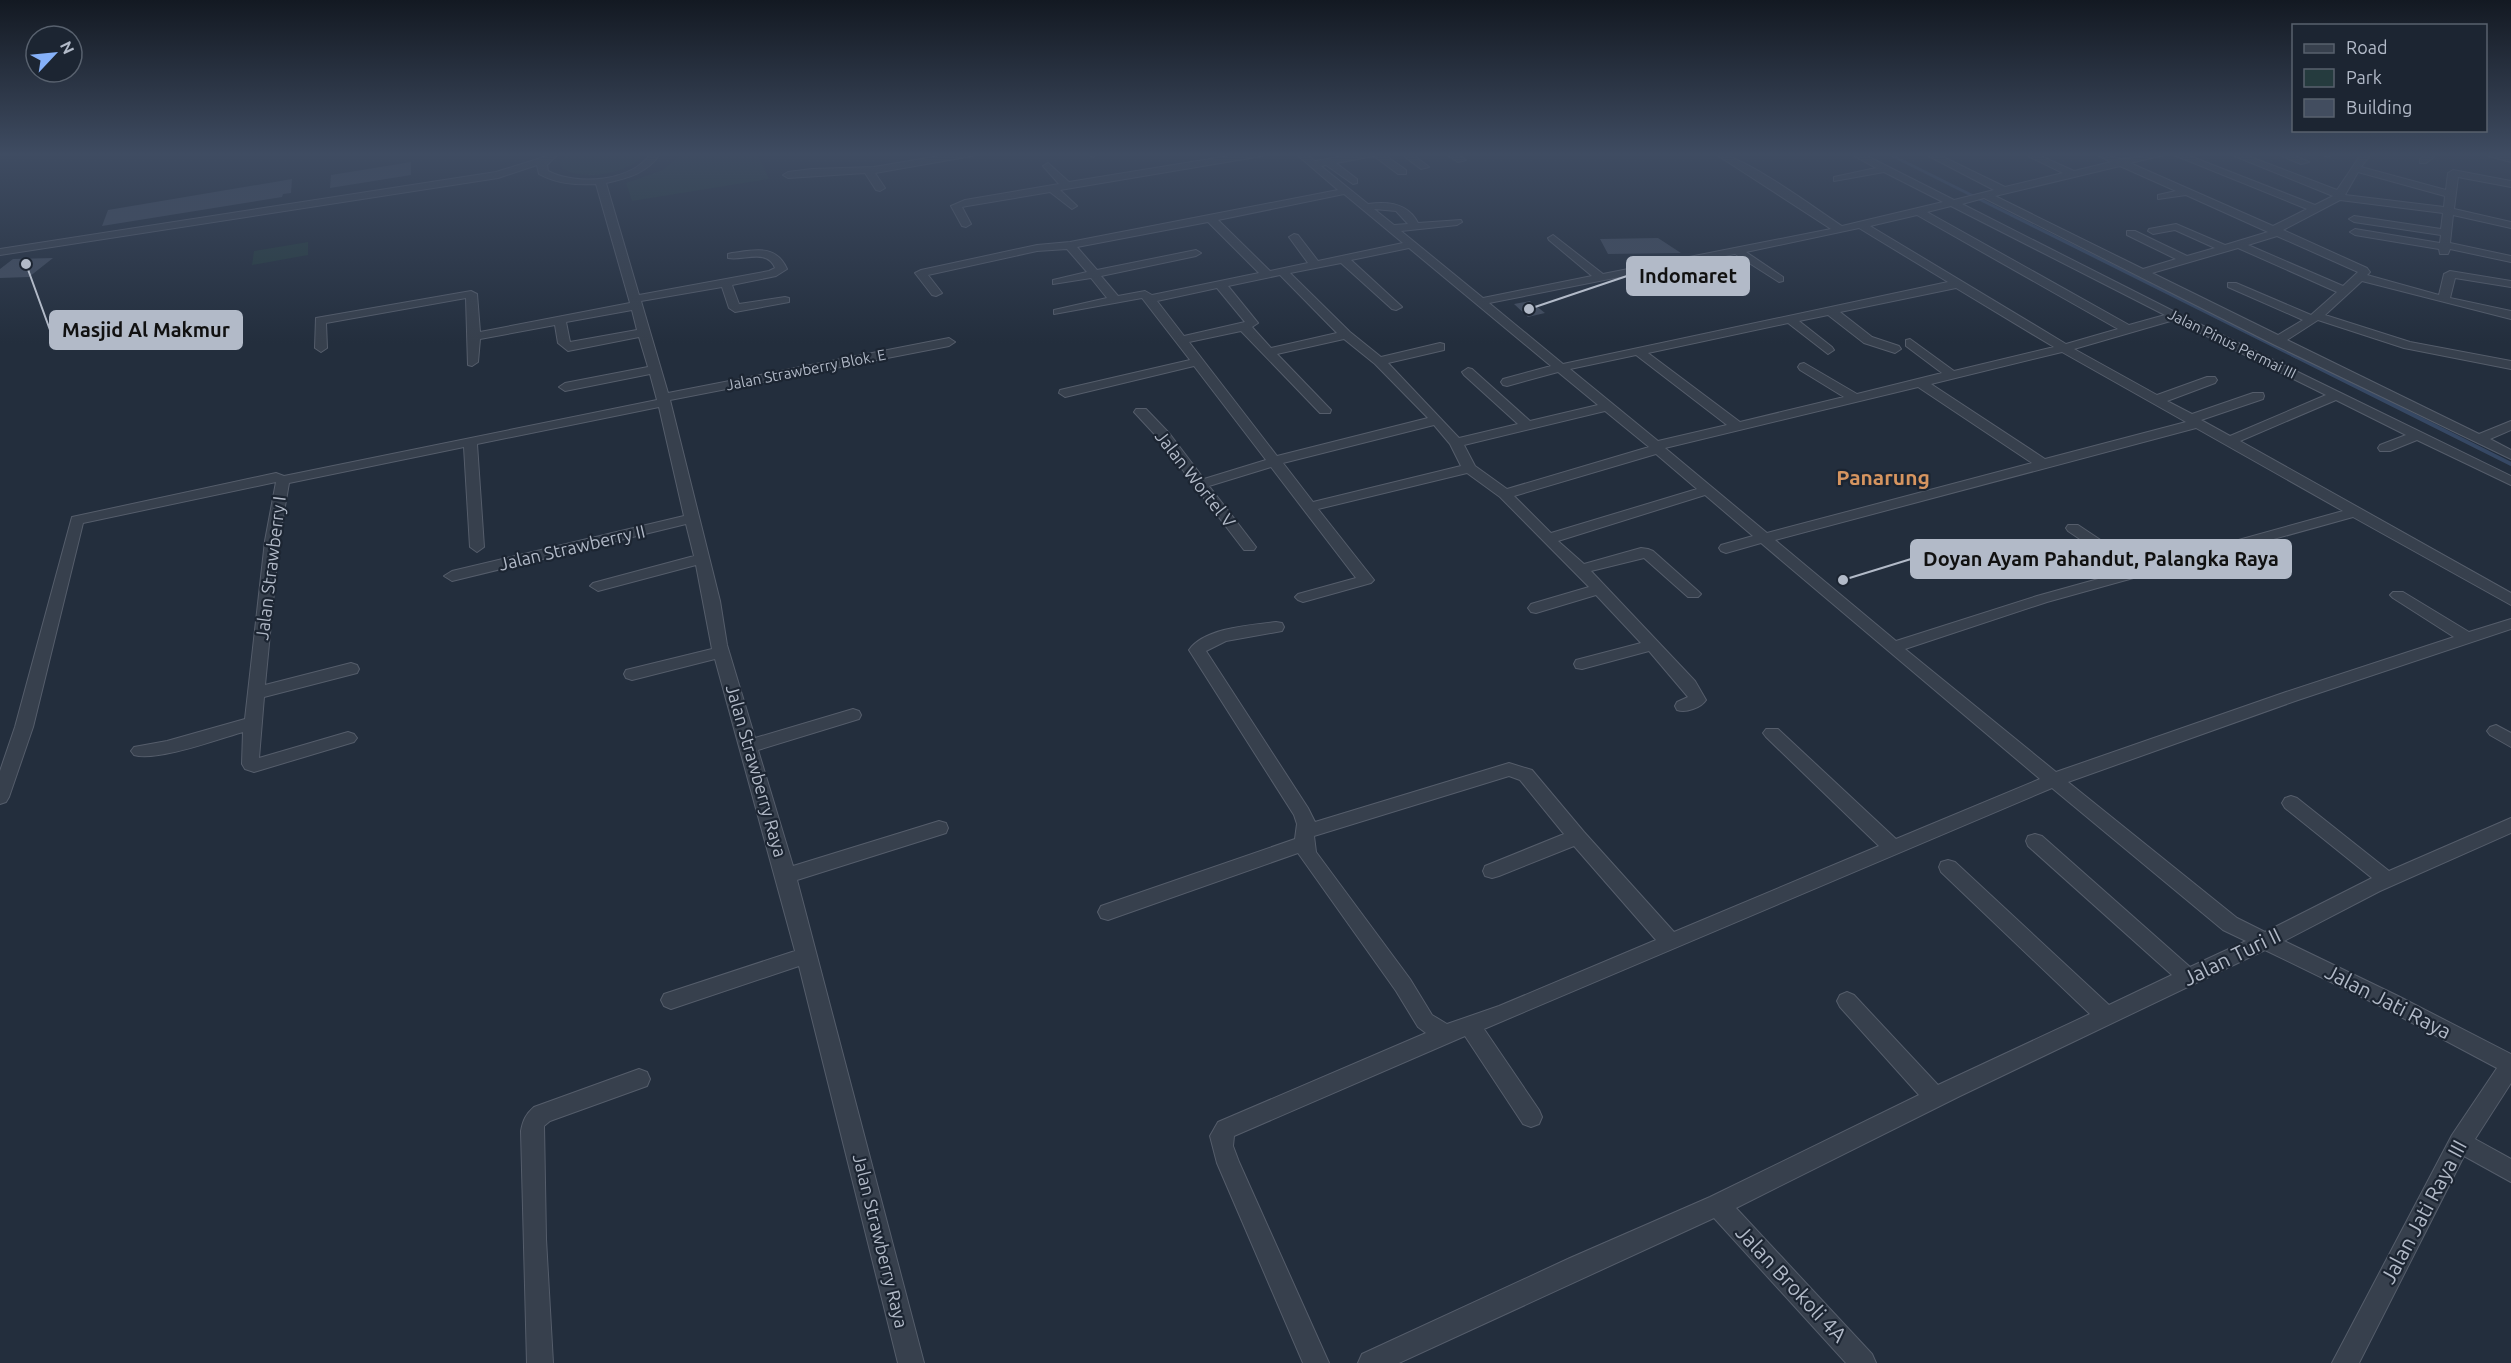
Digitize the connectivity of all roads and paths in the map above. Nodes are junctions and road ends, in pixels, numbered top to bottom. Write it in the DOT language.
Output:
graph roads {
  1 [pos="229,217"];
  2 [pos="611,217"];
  3 [pos="961,217"];
  4 [pos="1217,217"];
  5 [pos="1376,217"];
  6 [pos="1410,217"];
  7 [pos="1819,217"];
  8 [pos="1895,217"];
  9 [pos="1928,217"];
  10 [pos="1981,217"];
  11 [pos="2025,217"];
  12 [pos="2244,217"];
  13 [pos="2302,217"];
  14 [pos="2449,217"];
  15 [pos="2471,217"];
  16 [pos="1210,218"];
  17 [pos="2354,219"];
  18 [pos="1457,222"];
  19 [pos="966,224"];
  20 [pos="1414,225"];
  21 [pos="1861,225"];
  22 [pos="2511,225"];
  23 [pos="1391,229"];
  24 [pos="1840,230"];
  25 [pos="2153,231"];
  26 [pos="2277,231"];
  27 [pos="2355,232"];
  28 [pos="2132,233"];
  29 [pos="2447,233"];
  30 [pos="1294,237"];
  31 [pos="1552,238"];
  32 [pos="1410,244"];
  33 [pos="2238,244"];
  34 [pos="1070,245"];
  35 [pos="2224,248"];
  36 [pos="2444,248"];
  37 [pos="0,252"];
  38 [pos="1739,252"];
  39 [pos="1196,253"];
  40 [pos="732,256"];
  41 [pos="1343,258"];
  42 [pos="2186,260"];
  43 [pos="2511,260"];
  44 [pos="1315,264"];
  45 [pos="1282,271"];
  46 [pos="2142,273"];
  47 [pos="1093,274"];
  48 [pos="1267,274"];
  49 [pos="2360,276"];
  50 [pos="1600,277"];
  51 [pos="1779,279"];
  52 [pos="1057,282"];
  53 [pos="726,283"];
  54 [pos="1220,284"];
  55 [pos="1958,284"];
  56 [pos="2511,284"];
  57 [pos="2232,285"];
  58 [pos="2344,291"];
  59 [pos="936,293"];
  60 [pos="1149,299"];
  61 [pos="785,300"];
  62 [pos="1115,300"];
  63 [pos="2444,300"];
  64 [pos="636,302"];
  65 [pos="1479,302"];
  66 [pos="1396,307"];
  67 [pos="1831,311"];
  68 [pos="1058,312"];
  69 [pos="2511,315"];
  70 [pos="2175,316"];
  71 [pos="2314,318"];
  72 [pos="1790,319"];
  73 [pos="560,321"];
  74 [pos="1243,327"];
  75 [pos="2129,330"];
  76 [pos="645,332"];
  77 [pos="1346,335"];
  78 [pos="474,337"];
  79 [pos="1183,340"];
  80 [pos="2277,341"];
  81 [pos="949,342"];
  82 [pos="1910,344"];
  83 [pos="1440,347"];
  84 [pos="321,348"];
  85 [pos="2064,348"];
  86 [pos="1895,349"];
  87 [pos="1828,350"];
  88 [pos="1268,352"];
  89 [pos="1639,352"];
  90 [pos="1199,361"];
  91 [pos="1379,361"];
  92 [pos="472,362"];
  93 [pos="2511,365"];
  94 [pos="1804,367"];
  95 [pos="1559,368"];
  96 [pos="654,369"];
  97 [pos="1468,372"];
  98 [pos="1952,375"];
  99 [pos="2211,380"];
  100 [pos="1506,382"];
  101 [pos="1920,382"];
  102 [pos="565,387"];
  103 [pos="1065,393"];
  104 [pos="2337,395"];
  105 [pos="2258,396"];
  106 [pos="1855,398"];
  107 [pos="663,400"];
  108 [pos="2156,400"];
  109 [pos="1606,407"];
  110 [pos="1325,410"];
  111 [pos="1141,411"];
  112 [pos="1437,420"];
  113 [pos="2195,421"];
  114 [pos="2511,424"];
  115 [pos="1527,425"];
  116 [pos="1737,426"];
  117 [pos="2417,435"];
  118 [pos="2480,440"];
  119 [pos="470,442"];
  120 [pos="2227,442"];
  121 [pos="1456,443"];
  122 [pos="1657,447"];
  123 [pos="2385,448"];
  124 [pos="2511,455"];
  125 [pos="1274,462"];
  126 [pos="2043,464"];
  127 [pos="1469,468"];
  128 [pos="283,480"];
  129 [pos="2511,481"];
  130 [pos="1201,484"];
  131 [pos="1707,490"];
  132 [pos="1504,494"];
  133 [pos="1309,507"];
  134 [pos="2355,512"];
  135 [pos="691,519"];
  136 [pos="2073,528"];
  137 [pos="1764,538"];
  138 [pos="1548,539"];
  139 [pos="477,547"];
  140 [pos="1249,547"];
  141 [pos="1726,548"];
  142 [pos="702,559"];
  143 [pos="1581,569"];
  144 [pos="2139,572"];
  145 [pos="452,576"];
  146 [pos="598,586"];
  147 [pos="1599,589"];
  148 [pos="1693,594"];
  149 [pos="2398,595"];
  150 [pos="1303,597"];
  151 [pos="2511,600"];
  152 [pos="1536,608"];
  153 [pos="2511,624"];
  154 [pos="1276,627"];
  155 [pos="2467,638"];
  156 [pos="1652,645"];
  157 [pos="1893,647"];
  158 [pos="722,652"];
  159 [pos="1582,664"];
  160 [pos="351,669"];
  161 [pos="632,674"];
  162 [pos="257,693"];
  163 [pos="1683,706"];
  164 [pos="853,715"];
  165 [pos="253,723"];
  166 [pos="2496,731"];
  167 [pos="1772,733"];
  168 [pos="348,738"];
  169 [pos="2511,741"];
  170 [pos="748,746"];
  171 [pos="140,751"];
  172 [pos="2054,780"];
  173 [pos="0,797"];
  174 [pos="2291,803"];
  175 [pos="2511,825"];
  176 [pos="939,828"];
  177 [pos="1577,837"];
  178 [pos="1305,838"];
  179 [pos="2035,841"];
  180 [pos="1892,848"];
  181 [pos="1948,867"];
  182 [pos="1492,871"];
  183 [pos="786,876"];
  184 [pos="2387,880"];
  185 [pos="1108,912"];
  186 [pos="2265,941"];
  187 [pos="1670,942"];
  188 [pos="807,955"];
  189 [pos="2189,978"];
  190 [pos="671,1000"];
  191 [pos="1847,1001"];
  192 [pos="2107,1016"];
  193 [pos="1469,1025"];
  194 [pos="1445,1034"];
  195 [pos="2511,1065"];
  196 [pos="639,1079"];
  197 [pos="1944,1094"];
  198 [pos="1531,1117"];
  199 [pos="2460,1142"];
  200 [pos="2511,1171"];
  201 [pos="1718,1205"];
  202 [pos="540,1363"];
  203 [pos="911,1363"];
  204 [pos="1316,1363"];
  205 [pos="1371,1363"];
  206 [pos="1863,1363"];
  207 [pos="2345,1363"];
  1 -- 37 [label="street"];
  2 -- 64 [label="street, Jalan Strawberry Raya"];
  3 -- 19 [label="street"];
  4 -- 16 [label="street"];
  5 -- 23 [label="street, Jalan Jati Raya"];
  6 -- 20 [label="street"];
  7 -- 24 [label="street"];
  8 -- 21 [label="street"];
  9 -- 75 [label="street"];
  10 -- 70 [label="street, Jalan Pinus Permai III"];
  11 -- 46 [label="street"];
  12 -- 26 [label="street"];
  13 -- 26 [label="street"];
  14 -- 29 [label="street"];
  15 -- 22 [label="street"];
  16 -- 34 [label="street"];
  16 -- 48 [label="street"];
  17 -- 29 [label="street"];
  18 -- 20 [label="street"];
  20 -- 23 [label="street"];
  21 -- 24 [label="street"];
  21 -- 55 [label="street"];
  23 -- 32 [label="street, Jalan Jati Raya"];
  24 -- 38 [label="street"];
  25 -- 35 [label="street"];
  26 -- 33 [label="street"];
  26 -- 49 [label="street"];
  27 -- 36 [label="street"];
  28 -- 42 [label="street"];
  29 -- 36 [label="street"];
  30 -- 44 [label="street"];
  31 -- 50 [label="street"];
  32 -- 41 [label="street"];
  32 -- 65 [label="street, Jalan Jati Raya"];
  33 -- 35 [label="street"];
  33 -- 58 [label="street"];
  34 -- 47 [label="street"];
  34 -- 59 [label="street"];
  35 -- 42 [label="street"];
  36 -- 43 [label="street"];
  38 -- 50 [label="street"];
  38 -- 51 [label="street"];
  39 -- 47 [label="street"];
  40 -- 53 [label="street"];
  41 -- 44 [label="street"];
  41 -- 66 [label="street"];
  42 -- 46 [label="street"];
  44 -- 45 [label="street"];
  45 -- 48 [label="street"];
  45 -- 77 [label="street"];
  46 -- 80 [label="street"];
  47 -- 52 [label="street"];
  47 -- 62 [label="street"];
  48 -- 54 [label="street"];
  49 -- 58 [label="street"];
  49 -- 63 [label="street"];
  50 -- 65 [label="street"];
  53 -- 61 [label="street"];
  53 -- 64 [label="street"];
  54 -- 60 [label="street"];
  54 -- 74 [label="street"];
  55 -- 67 [label="street"];
  55 -- 85 [label="street"];
  56 -- 63 [label="street"];
  57 -- 71 [label="street"];
  58 -- 71 [label="street"];
  60 -- 62 [label="street"];
  60 -- 79 [label="street"];
  62 -- 68 [label="street"];
  63 -- 69 [label="street"];
  64 -- 73 [label="street"];
  64 -- 76 [label="street, Jalan Strawberry Raya"];
  65 -- 95 [label="street, Jalan Jati Raya"];
  67 -- 72 [label="street"];
  67 -- 86 [label="street"];
  70 -- 75 [label="street"];
  70 -- 104 [label="street, Jalan Pinus Permai III"];
  71 -- 80 [label="street"];
  71 -- 93 [label="street"];
  72 -- 87 [label="street"];
  72 -- 89 [label="street"];
  73 -- 76 [label="street"];
  73 -- 78 [label="street"];
  74 -- 79 [label="street"];
  74 -- 88 [label="street"];
  75 -- 85 [label="street"];
  76 -- 96 [label="street, Jalan Strawberry Raya"];
  77 -- 88 [label="street"];
  77 -- 91 [label="street"];
  78 -- 84 [label="street"];
  78 -- 92 [label="street"];
  79 -- 90 [label="street"];
  80 -- 118 [label="street"];
  81 -- 107 [label="street, Jalan Strawberry Blok. E"];
  82 -- 98 [label="street"];
  83 -- 91 [label="street"];
  85 -- 98 [label="street"];
  85 -- 108 [label="street"];
  88 -- 110 [label="street"];
  89 -- 95 [label="street"];
  89 -- 116 [label="street"];
  90 -- 103 [label="street"];
  90 -- 125 [label="street"];
  91 -- 112 [label="street"];
  94 -- 106 [label="street"];
  95 -- 100 [label="street"];
  95 -- 109 [label="street, Jalan Jati Raya"];
  96 -- 102 [label="street"];
  96 -- 107 [label="street, Jalan Strawberry Raya"];
  97 -- 115 [label="street"];
  98 -- 101 [label="street"];
  99 -- 108 [label="street"];
  101 -- 106 [label="street"];
  101 -- 126 [label="street"];
  104 -- 117 [label="street, Jalan Pinus Permai III"];
  104 -- 120 [label="street"];
  105 -- 113 [label="street"];
  106 -- 116 [label="street"];
  107 -- 119 [label="street, Jalan Strawberry I"];
  107 -- 135 [label="street, Jalan Strawberry Raya"];
  108 -- 113 [label="street"];
  109 -- 115 [label="street"];
  109 -- 122 [label="street, Jalan Jati Raya"];
  111 -- 130 [label="street, Jalan Wortel V"];
  112 -- 121 [label="street"];
  112 -- 125 [label="street"];
  113 -- 120 [label="street"];
  113 -- 126 [label="street"];
  114 -- 118 [label="street"];
  115 -- 121 [label="street"];
  116 -- 122 [label="street"];
  117 -- 123 [label="street"];
  117 -- 129 [label="street, Jalan Pinus Permai III"];
  118 -- 124 [label="street"];
  119 -- 128 [label="street, Jalan Strawberry I"];
  119 -- 139 [label="street"];
  120 -- 134 [label="street"];
  121 -- 127 [label="street"];
  122 -- 131 [label="street, Jalan Jati Raya"];
  122 -- 132 [label="street"];
  125 -- 130 [label="street"];
  125 -- 133 [label="street"];
  126 -- 137 [label="street"];
  127 -- 132 [label="street"];
  127 -- 133 [label="street"];
  128 -- 162 [label="street, Jalan Strawberry I"];
  128 -- 173 [label="street"];
  130 -- 140 [label="street, Jalan Wortel V"];
  131 -- 137 [label="street, Jalan Jati Raya"];
  131 -- 138 [label="street"];
  132 -- 138 [label="street"];
  133 -- 150 [label="street"];
  134 -- 144 [label="street"];
  134 -- 151 [label="street"];
  135 -- 142 [label="street, Jalan Strawberry Raya"];
  135 -- 145 [label="street, Jalan Strawberry II"];
  136 -- 144 [label="street"];
  137 -- 141 [label="street"];
  137 -- 157 [label="street, Jalan Jati Raya"];
  138 -- 143 [label="street"];
  142 -- 146 [label="street"];
  142 -- 158 [label="street, Jalan Strawberry Raya"];
  143 -- 147 [label="street"];
  143 -- 148 [label="street"];
  144 -- 157 [label="street"];
  147 -- 152 [label="street"];
  147 -- 156 [label="street"];
  149 -- 155 [label="street"];
  153 -- 155 [label="street"];
  154 -- 178 [label="street"];
  155 -- 172 [label="street"];
  156 -- 159 [label="street"];
  156 -- 163 [label="street"];
  157 -- 172 [label="street, Jalan Jati Raya"];
  158 -- 161 [label="street"];
  158 -- 170 [label="street, Jalan Strawberry Raya"];
  160 -- 162 [label="street"];
  162 -- 165 [label="street, Jalan Strawberry I"];
  164 -- 170 [label="street"];
  165 -- 168 [label="street, Jalan Strawberry I"];
  165 -- 171 [label="street"];
  166 -- 169 [label="street"];
  167 -- 180 [label="street"];
  170 -- 183 [label="street, Jalan Strawberry Raya"];
  172 -- 180 [label="street"];
  172 -- 186 [label="street, Jalan Jati Raya"];
  174 -- 184 [label="street"];
  175 -- 184 [label="street, Jalan Turi II"];
  176 -- 183 [label="street"];
  177 -- 178 [label="street"];
  177 -- 182 [label="street"];
  177 -- 187 [label="street"];
  178 -- 185 [label="street"];
  178 -- 194 [label="street"];
  179 -- 189 [label="street"];
  180 -- 187 [label="street"];
  181 -- 192 [label="street"];
  183 -- 188 [label="street, Jalan Strawberry Raya"];
  184 -- 186 [label="street, Jalan Turi II"];
  186 -- 189 [label="street, Jalan Turi II"];
  186 -- 195 [label="street, Jalan Jati Raya"];
  187 -- 193 [label="street"];
  188 -- 190 [label="street"];
  188 -- 203 [label="street, Jalan Strawberry Raya"];
  189 -- 192 [label="street, Jalan Turi II"];
  191 -- 197 [label="street"];
  192 -- 197 [label="street, Jalan Turi II"];
  193 -- 194 [label="street"];
  193 -- 198 [label="street"];
  194 -- 204 [label="street"];
  195 -- 199 [label="street, Jalan Jati Raya III"];
  196 -- 202 [label="street"];
  197 -- 201 [label="street, Jalan Turi II"];
  199 -- 200 [label="street"];
  199 -- 207 [label="street, Jalan Jati Raya III"];
  201 -- 205 [label="street, Jalan Turi II"];
  201 -- 206 [label="street, Jalan Brokoli 4A"];
}
